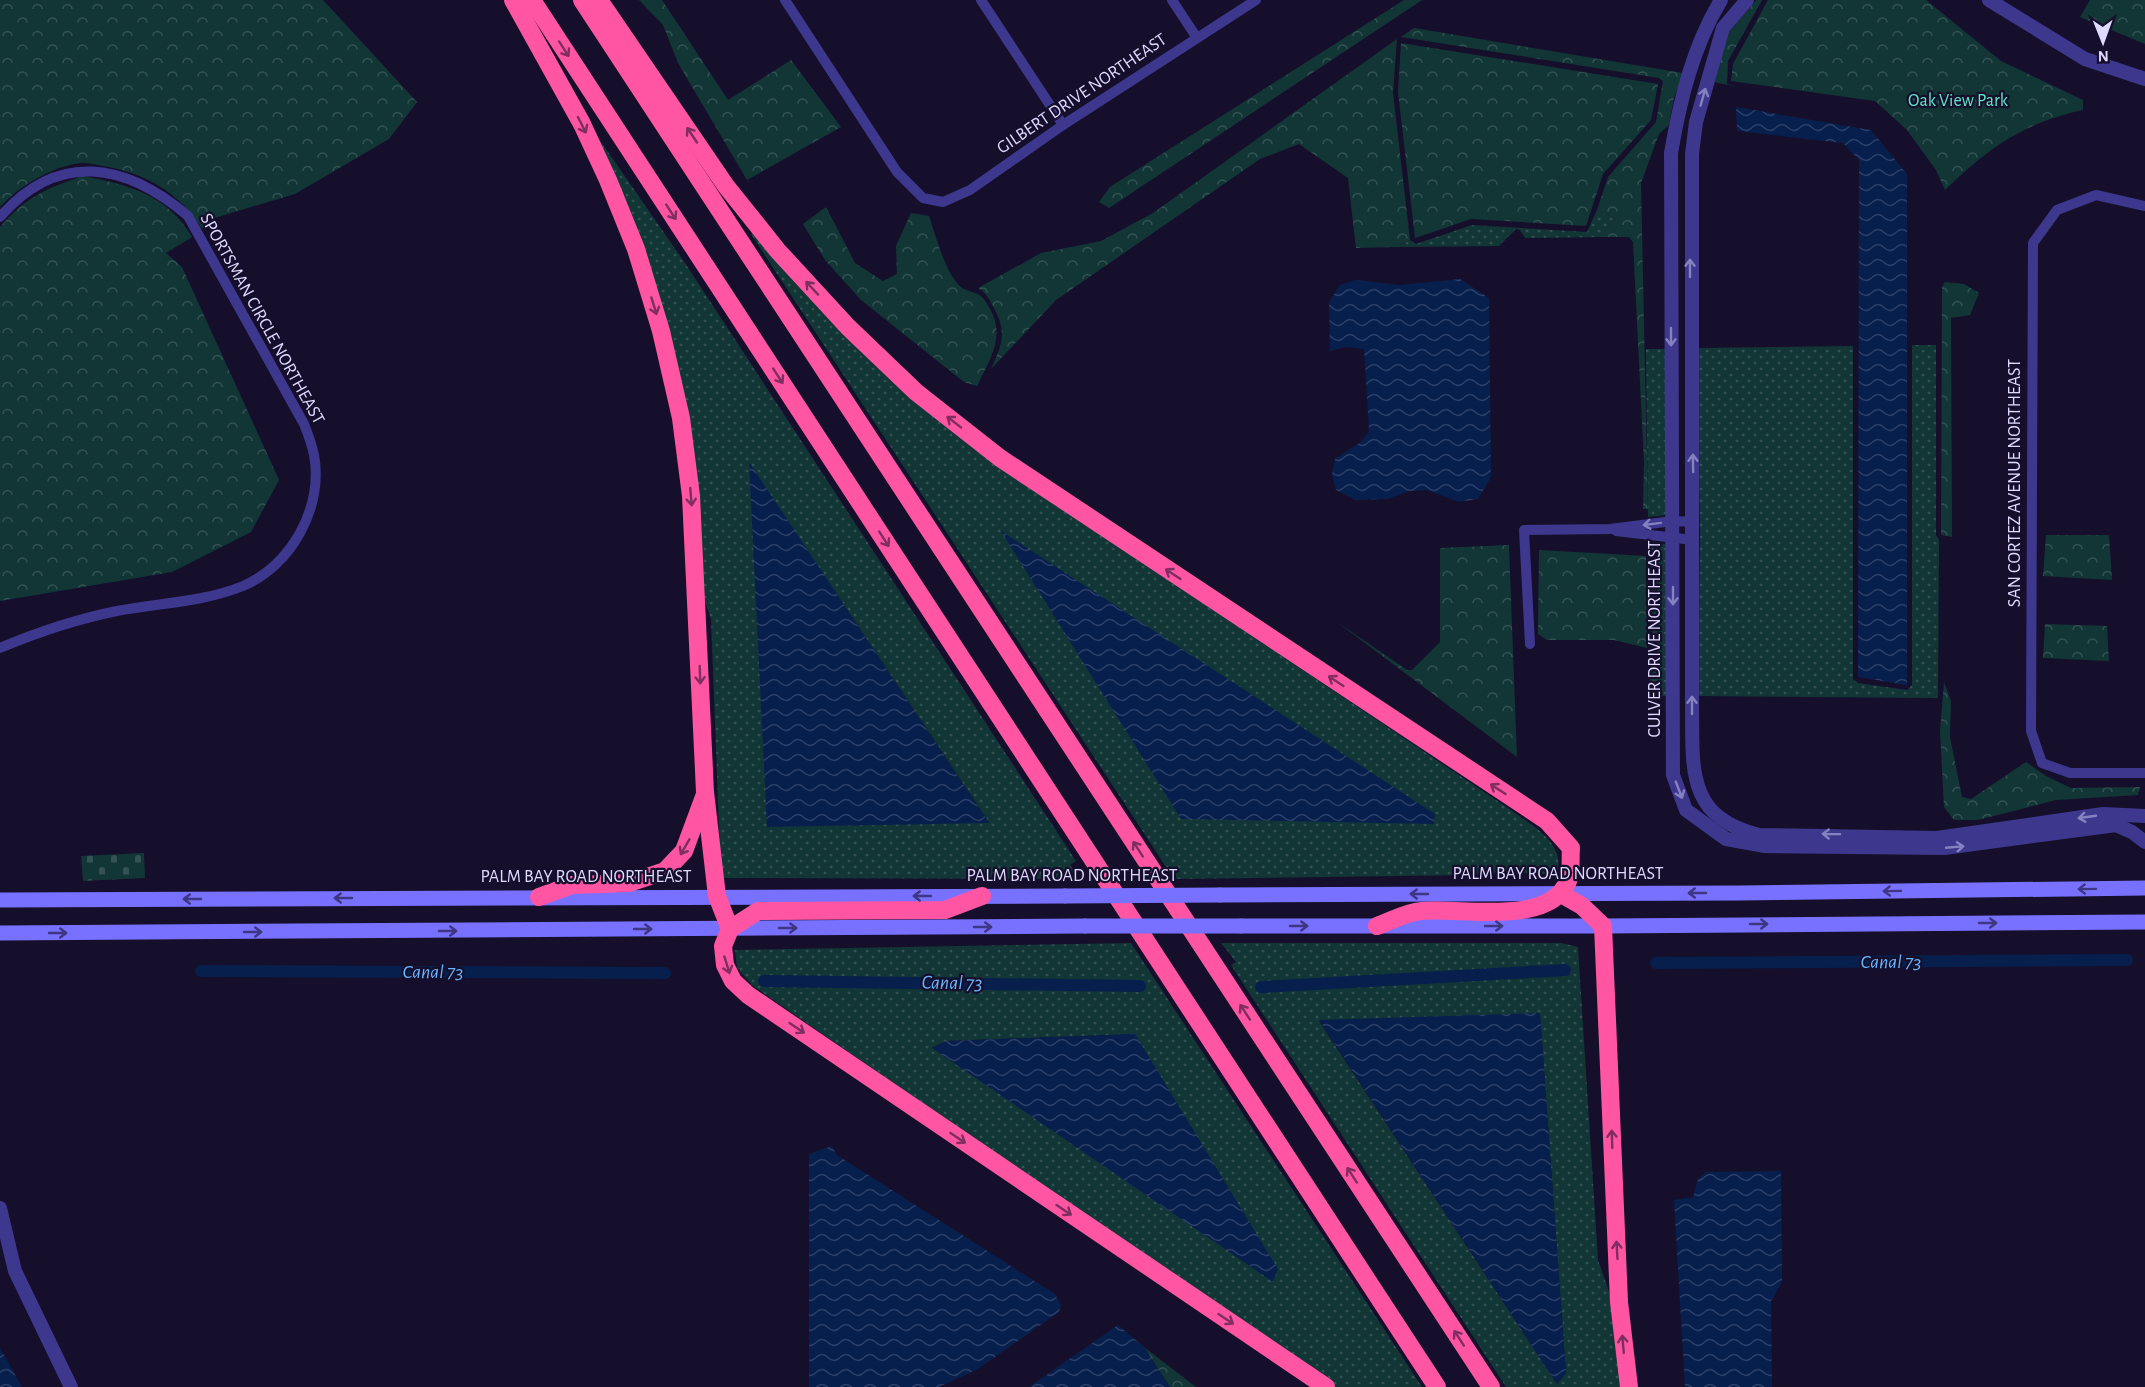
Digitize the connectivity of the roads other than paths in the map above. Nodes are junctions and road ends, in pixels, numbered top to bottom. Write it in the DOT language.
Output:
graph roads {
  1 [pos="513,0"];
  2 [pos="532,0"];
  3 [pos="582,0"];
  4 [pos="599,0"];
  5 [pos="785,0"];
  6 [pos="981,0"];
  7 [pos="1172,0"];
  8 [pos="1256,0"];
  9 [pos="1721,0"];
  10 [pos="1747,0"];
  11 [pos="1989,0"];
  12 [pos="1197,38"];
  13 [pos="2145,79"];
  14 [pos="1063,125"];
  15 [pos="2145,206"];
  16 [pos="0,217"];
  17 [pos="1673,521"];
  18 [pos="1693,522"];
  19 [pos="1610,529"];
  20 [pos="1673,538"];
  21 [pos="1693,540"];
  22 [pos="1530,644"];
  23 [pos="0,648"];
  24 [pos="2145,773"];
  25 [pos="705,792"];
  26 [pos="2145,816"];
  27 [pos="2145,842"];
  28 [pos="2145,888"];
  29 [pos="1561,894"];
  30 [pos="717,896"];
  31 [pos="982,896"];
  32 [pos="539,897"];
  33 [pos="0,900"];
  34 [pos="2145,922"];
  35 [pos="1377,926"];
  36 [pos="1603,926"];
  37 [pos="730,929"];
  38 [pos="0,933"];
  39 [pos="0,1208"];
  40 [pos="71,1387"];
  41 [pos="1326,1387"];
  42 [pos="1437,1387"];
  43 [pos="1491,1387"];
  44 [pos="1629,1387"];
  1 -- 25 [label="highway, one-way"];
  2 -- 42 [label="highway, one-way"];
  43 -- 3 [label="highway, one-way"];
  29 -- 4 [label="highway, one-way"];
  5 -- 14 [label="street, GILBERT DRIVE NORTHEAST"];
  6 -- 14 [label="street"];
  7 -- 12 [label="street"];
  8 -- 12 [label="street, GILBERT DRIVE NORTHEAST"];
  9 -- 17 [label="street, CULVER DRIVE NORTHEAST, one-way"];
  18 -- 10 [label="street, CULVER DRIVE NORTHEAST, one-way"];
  11 -- 13 [label="street"];
  12 -- 14 [label="street, GILBERT DRIVE NORTHEAST"];
  15 -- 24 [label="street, SAN CORTEZ AVENUE NORTHEAST"];
  16 -- 23 [label="street, SPORTSMAN CIRCLE NORTHEAST"];
  17 -- 18 [label="street"];
  17 -- 19 [label="street, one-way"];
  17 -- 20 [label="street, CULVER DRIVE NORTHEAST"];
  18 -- 21 [label="street, CULVER DRIVE NORTHEAST"];
  19 -- 20 [label="street"];
  19 -- 22 [label="street"];
  20 -- 21 [label="street"];
  20 -- 27 [label="street, CULVER DRIVE NORTHEAST, one-way"];
  26 -- 21 [label="street, CULVER DRIVE NORTHEAST, one-way"];
  25 -- 30 [label="highway"];
  25 -- 32 [label="highway, one-way"];
  28 -- 29 [label="main road, PALM BAY ROAD NORTHEAST, one-way"];
  29 -- 31 [label="main road, PALM BAY ROAD NORTHEAST, one-way, bridge"];
  29 -- 35 [label="highway"];
  29 -- 36 [label="highway"];
  31 -- 30 [label="main road, PALM BAY ROAD NORTHEAST, one-way"];
  30 -- 32 [label="main road, PALM BAY ROAD NORTHEAST"];
  30 -- 37 [label="highway"];
  31 -- 37 [label="highway"];
  32 -- 33 [label="main road, PALM BAY ROAD NORTHEAST, one-way"];
  36 -- 34 [label="main road, one-way"];
  35 -- 36 [label="main road, one-way"];
  37 -- 35 [label="main road, one-way, bridge"];
  44 -- 36 [label="highway, one-way"];
  38 -- 37 [label="main road, one-way"];
  37 -- 41 [label="highway, one-way"];
  39 -- 40 [label="street"];
}
